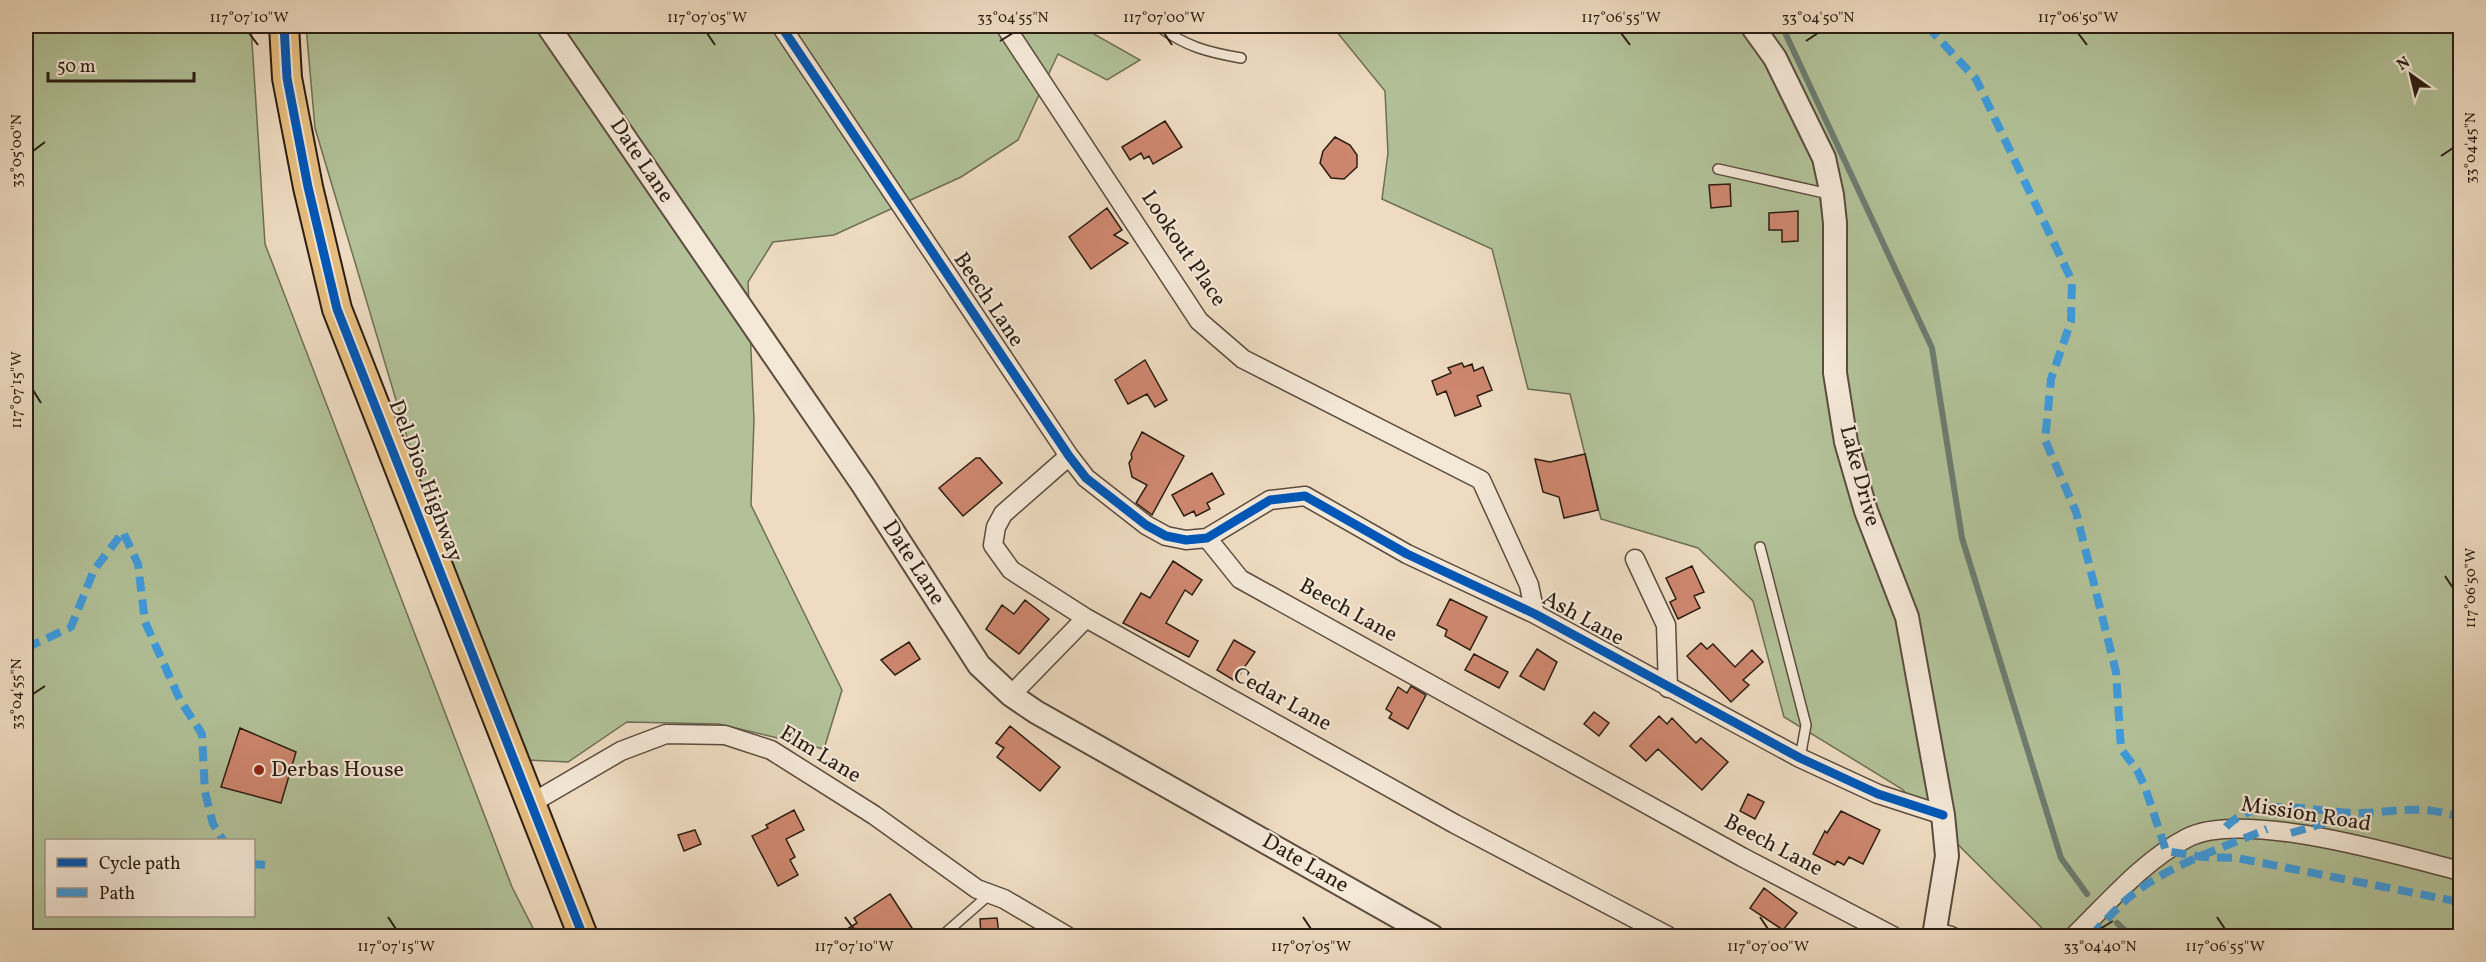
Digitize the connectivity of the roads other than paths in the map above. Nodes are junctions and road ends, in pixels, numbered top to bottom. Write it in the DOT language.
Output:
graph roads {
  1 [pos="284,26"];
  2 [pos="548,26"];
  3 [pos="781,26"];
  4 [pos="1005,26"];
  5 [pos="1158,26"];
  6 [pos="1752,26"];
  7 [pos="1241,58"];
  8 [pos="1718,170"];
  9 [pos="1832,195"];
  10 [pos="1069,456"];
  11 [pos="1207,538"];
  12 [pos="1760,547"];
  13 [pos="1635,558"];
  14 [pos="1535,614"];
  15 [pos="1086,618"];
  16 [pos="1668,688"];
  17 [pos="1011,696"];
  18 [pos="1800,758"];
  19 [pos="530,804"];
  20 [pos="1942,815"];
  21 [pos="2460,871"];
  22 [pos="990,894"];
  23 [pos="1940,935"];
  24 [pos="583,936"];
  25 [pos="942,936"];
  26 [pos="1066,936"];
  27 [pos="1432,936"];
  28 [pos="1668,936"];
  29 [pos="1893,936"];
  30 [pos="2074,936"];
  1 -- 19 [label="main road, Del Dios Highway"];
  2 -- 17 [label="street, Date Lane"];
  3 -- 10 [label="street, Beech Lane"];
  4 -- 14 [label="street, Lookout Place"];
  5 -- 7 [label="lane"];
  6 -- 9 [label="street, Lake Drive"];
  8 -- 9 [label="lane"];
  9 -- 20 [label="street, Lake Drive"];
  10 -- 11 [label="street, Beech Lane"];
  10 -- 15 [label="street, Cedar Lane"];
  11 -- 14 [label="street, Ash Lane"];
  11 -- 29 [label="street, Beech Lane"];
  12 -- 18 [label="lane"];
  13 -- 16 [label="street"];
  14 -- 16 [label="street, Ash Lane"];
  15 -- 17 [label="street"];
  15 -- 28 [label="street, Cedar Lane"];
  16 -- 18 [label="street, Ash Lane"];
  17 -- 27 [label="street, Date Lane"];
  18 -- 20 [label="street, Ash Lane"];
  19 -- 22 [label="street, Elm Lane"];
  19 -- 24 [label="main road, Del Dios Highway"];
  20 -- 23 [label="street, Lake Drive"];
  21 -- 30 [label="street, Mission Road"];
  22 -- 25 [label="lane"];
  22 -- 26 [label="street, Elm Lane"];
}
